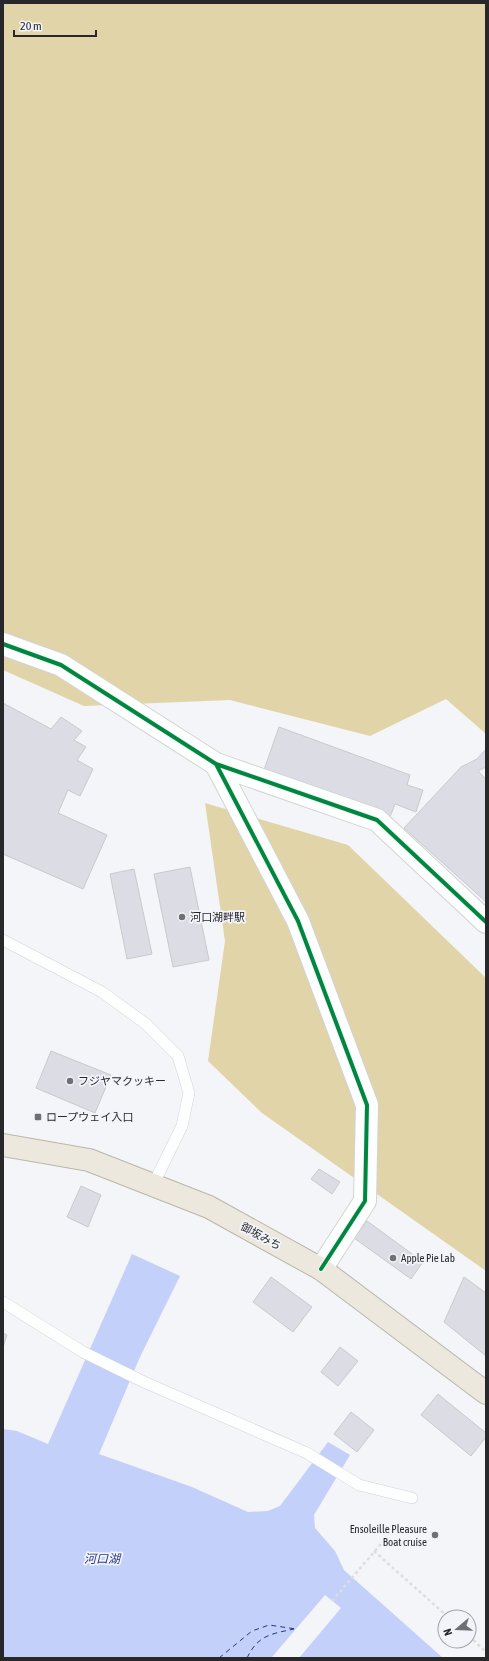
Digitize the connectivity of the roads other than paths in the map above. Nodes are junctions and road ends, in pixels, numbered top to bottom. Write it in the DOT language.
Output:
graph roads {
  1 [pos="3,644"];
  2 [pos="216,764"];
  3 [pos="486,922"];
  4 [pos="3,940"];
  5 [pos="3,1145"];
  6 [pos="153,1185"];
  7 [pos="321,1269"];
  8 [pos="3,1302"];
  9 [pos="486,1393"];
  10 [pos="412,1498"];
  1 -- 2 [label="street"];
  2 -- 3 [label="street"];
  2 -- 7 [label="street"];
  4 -- 6 [label="lane"];
  5 -- 6 [label="highway, 御坂みち"];
  6 -- 7 [label="highway, 御坂みち"];
  7 -- 9 [label="highway, 御坂みち"];
  8 -- 10 [label="lane"];
}
